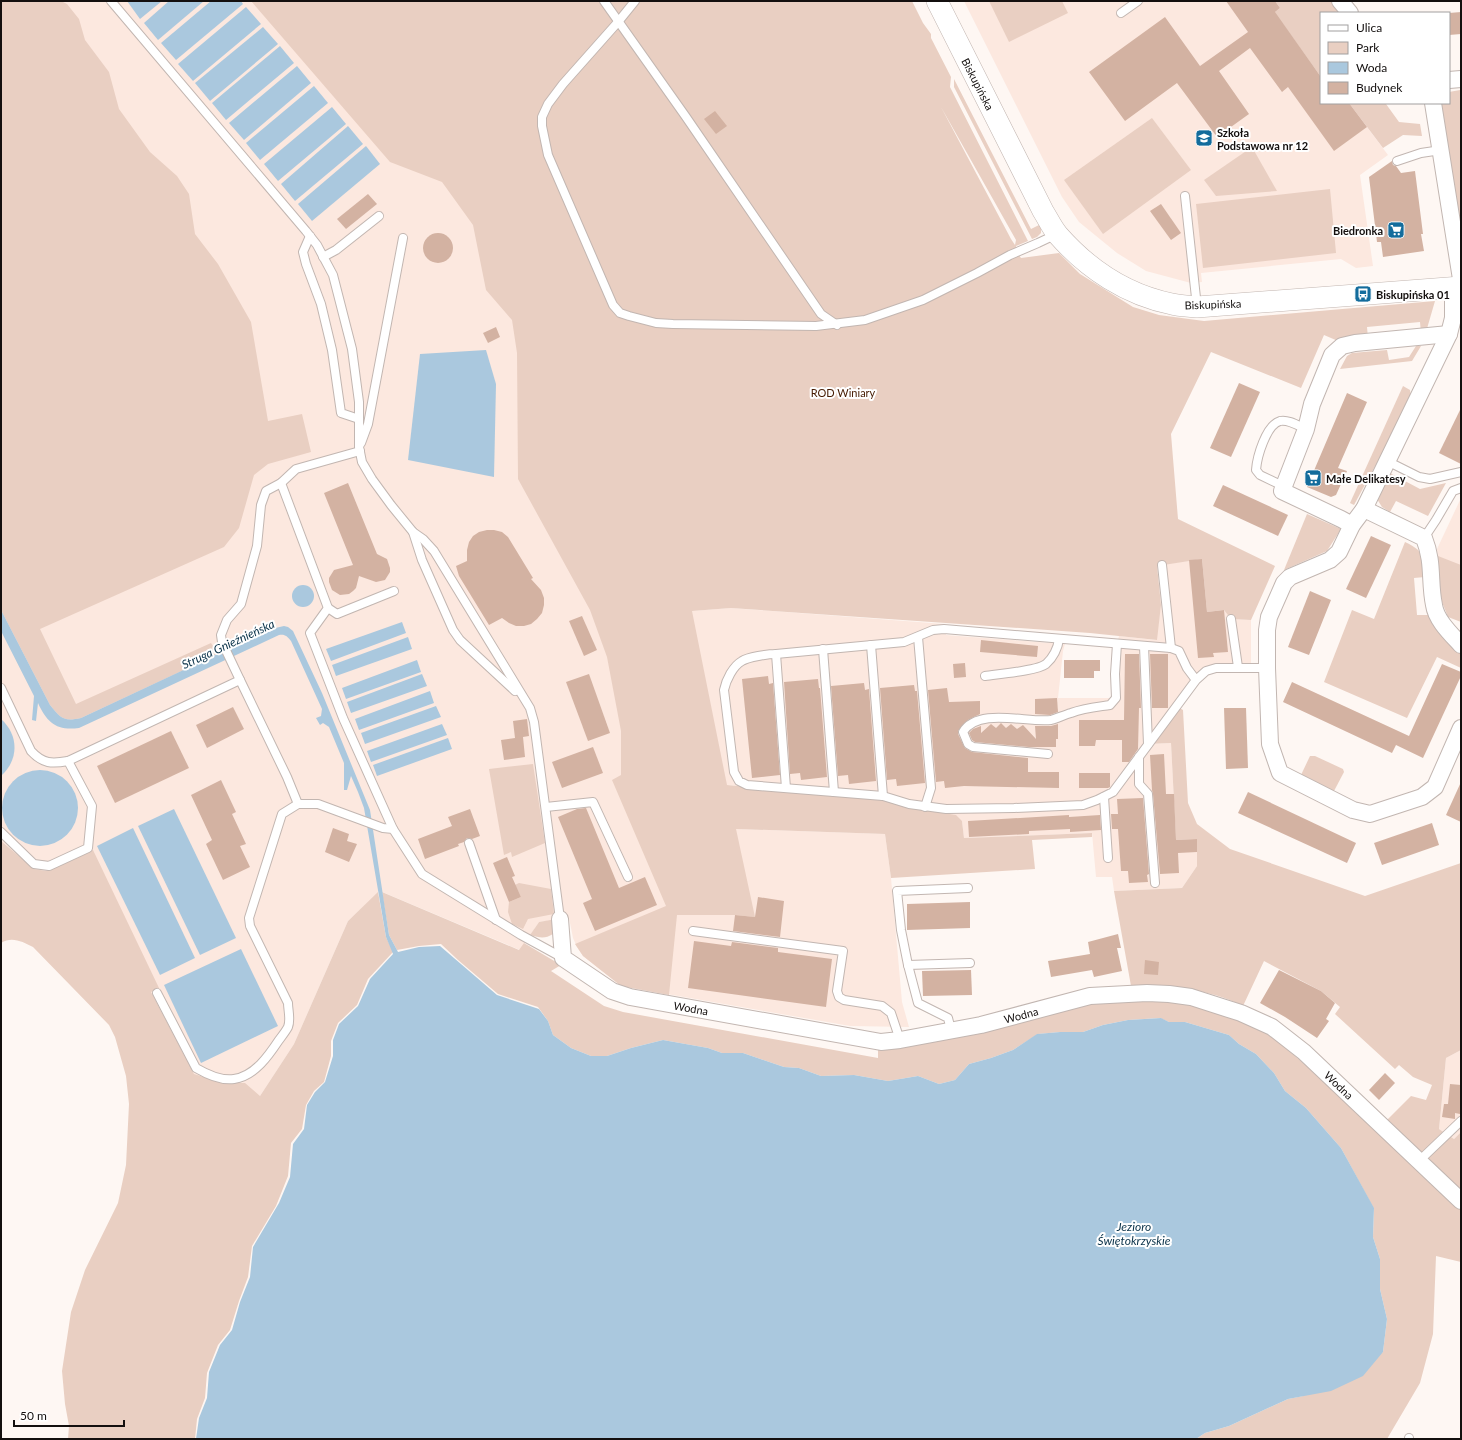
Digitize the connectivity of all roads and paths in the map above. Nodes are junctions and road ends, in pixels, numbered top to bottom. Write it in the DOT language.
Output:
graph roads {
  1 [pos="110,1"];
  2 [pos="604,1"];
  3 [pos="635,1"];
  4 [pos="937,1"];
  5 [pos="1138,1"];
  6 [pos="1340,1"];
  7 [pos="1349,12"];
  8 [pos="1121,13"];
  9 [pos="618,22"];
  10 [pos="1461,79"];
  11 [pos="1450,80"];
  12 [pos="1433,104"];
  13 [pos="1441,150"];
  14 [pos="1397,161"];
  15 [pos="1185,196"];
  16 [pos="379,216"];
  17 [pos="1057,234"];
  18 [pos="310,236"];
  19 [pos="403,238"];
  20 [pos="323,257"];
  21 [pos="1458,285"];
  22 [pos="1197,307"];
  23 [pos="836,325"];
  24 [pos="1449,334"];
  25 [pos="359,419"];
  26 [pos="1306,429"];
  27 [pos="360,449"];
  28 [pos="1387,461"];
  29 [pos="1461,472"];
  30 [pos="281,483"];
  31 [pos="1284,486"];
  32 [pos="1461,488"];
  33 [pos="1364,509"];
  34 [pos="1352,525"];
  35 [pos="413,532"];
  36 [pos="1424,538"];
  37 [pos="1162,565"];
  38 [pos="394,591"];
  39 [pos="328,608"];
  40 [pos="1232,620"];
  41 [pos="918,637"];
  42 [pos="1059,639"];
  43 [pos="1117,644"];
  44 [pos="871,645"];
  45 [pos="1461,645"];
  46 [pos="1144,646"];
  47 [pos="1170,648"];
  48 [pos="823,649"];
  49 [pos="776,654"];
  50 [pos="1238,667"];
  51 [pos="1267,668"];
  52 [pos="985,676"];
  53 [pos="240,680"];
  54 [pos="1196,680"];
  55 [pos="1,688"];
  56 [pos="522,697"];
  57 [pos="1461,728"];
  58 [pos="1148,744"];
  59 [pos="1048,754"];
  60 [pos="1139,757"];
  61 [pos="68,761"];
  62 [pos="786,788"];
  63 [pos="834,792"];
  64 [pos="883,796"];
  65 [pos="1104,796"];
  66 [pos="298,804"];
  67 [pos="546,807"];
  68 [pos="925,807"];
  69 [pos="393,829"];
  70 [pos="1,832"];
  71 [pos="469,843"];
  72 [pos="1108,858"];
  73 [pos="628,878"];
  74 [pos="1155,883"];
  75 [pos="968,888"];
  76 [pos="560,919"];
  77 [pos="496,920"];
  78 [pos="693,931"];
  79 [pos="562,958"];
  80 [pos="970,963"];
  81 [pos="908,965"];
  82 [pos="158,993"];
  83 [pos="951,1030"];
  84 [pos="900,1040"];
  85 [pos="1461,1121"];
  86 [pos="1419,1161"];
  87 [pos="1461,1201"];
  1 -- 18 [label="lane"];
  2 -- 9 [label="lane"];
  3 -- 9 [label="lane"];
  4 -- 17 [label="street, Biskupińska"];
  5 -- 8 [label="lane"];
  6 -- 7 [label="street"];
  9 -- 23 [label="lane"];
  9 -- 23 [label="lane"];
  10 -- 11 [label="street"];
  12 -- 13 [label="street"];
  13 -- 14 [label="lane"];
  13 -- 21 [label="street"];
  15 -- 22 [label="lane"];
  16 -- 20 [label="lane"];
  17 -- 22 [label="street, Biskupińska"];
  17 -- 23 [label="lane"];
  18 -- 20 [label="lane"];
  18 -- 25 [label="lane"];
  19 -- 27 [label="lane"];
  20 -- 25 [label="lane"];
  21 -- 22 [label="street, Biskupińska"];
  21 -- 24 [label="street"];
  24 -- 26 [label="street"];
  24 -- 28 [label="street"];
  25 -- 27 [label="lane"];
  26 -- 31 [label="street"];
  26 -- 31 [label="lane"];
  27 -- 30 [label="lane"];
  27 -- 35 [label="lane"];
  28 -- 29 [label="lane"];
  28 -- 33 [label="street"];
  30 -- 39 [label="lane"];
  30 -- 53 [label="lane"];
  31 -- 34 [label="street"];
  32 -- 36 [label="lane"];
  33 -- 34 [label="street"];
  33 -- 36 [label="street"];
  34 -- 51 [label="street"];
  35 -- 56 [label="lane"];
  35 -- 56 [label="lane"];
  36 -- 45 [label="street"];
  37 -- 47 [label="lane"];
  38 -- 39 [label="lane"];
  39 -- 69 [label="lane"];
  40 -- 50 [label="lane"];
  41 -- 42 [label="lane"];
  41 -- 44 [label="lane"];
  41 -- 68 [label="lane"];
  42 -- 43 [label="lane"];
  42 -- 52 [label="lane"];
  43 -- 46 [label="lane"];
  43 -- 59 [label="lane"];
  44 -- 48 [label="lane"];
  44 -- 64 [label="lane"];
  46 -- 47 [label="lane"];
  46 -- 58 [label="lane"];
  47 -- 54 [label="lane"];
  48 -- 49 [label="lane"];
  48 -- 63 [label="lane"];
  49 -- 62 [label="lane"];
  49 -- 62 [label="lane"];
  50 -- 51 [label="lane"];
  50 -- 54 [label="lane"];
  51 -- 57 [label="street"];
  53 -- 61 [label="lane"];
  53 -- 66 [label="lane"];
  54 -- 58 [label="lane"];
  55 -- 61 [label="lane"];
  56 -- 67 [label="lane"];
  58 -- 60 [label="lane"];
  60 -- 65 [label="lane"];
  60 -- 74 [label="lane"];
  61 -- 70 [label="lane"];
  62 -- 63 [label="lane"];
  63 -- 64 [label="lane"];
  64 -- 68 [label="lane"];
  65 -- 68 [label="lane"];
  65 -- 72 [label="lane"];
  66 -- 69 [label="lane"];
  66 -- 82 [label="lane"];
  67 -- 73 [label="lane"];
  67 -- 76 [label="lane"];
  69 -- 77 [label="lane"];
  71 -- 77 [label="lane"];
  75 -- 81 [label="lane"];
  76 -- 79 [label="street"];
  77 -- 79 [label="lane"];
  78 -- 84 [label="lane"];
  79 -- 84 [label="street, Wodna"];
  80 -- 81 [label="lane"];
  81 -- 83 [label="lane"];
  83 -- 84 [label="street, Wodna"];
  83 -- 86 [label="street, Wodna"];
  85 -- 86 [label="lane"];
  86 -- 87 [label="street, Wodna"];
}
